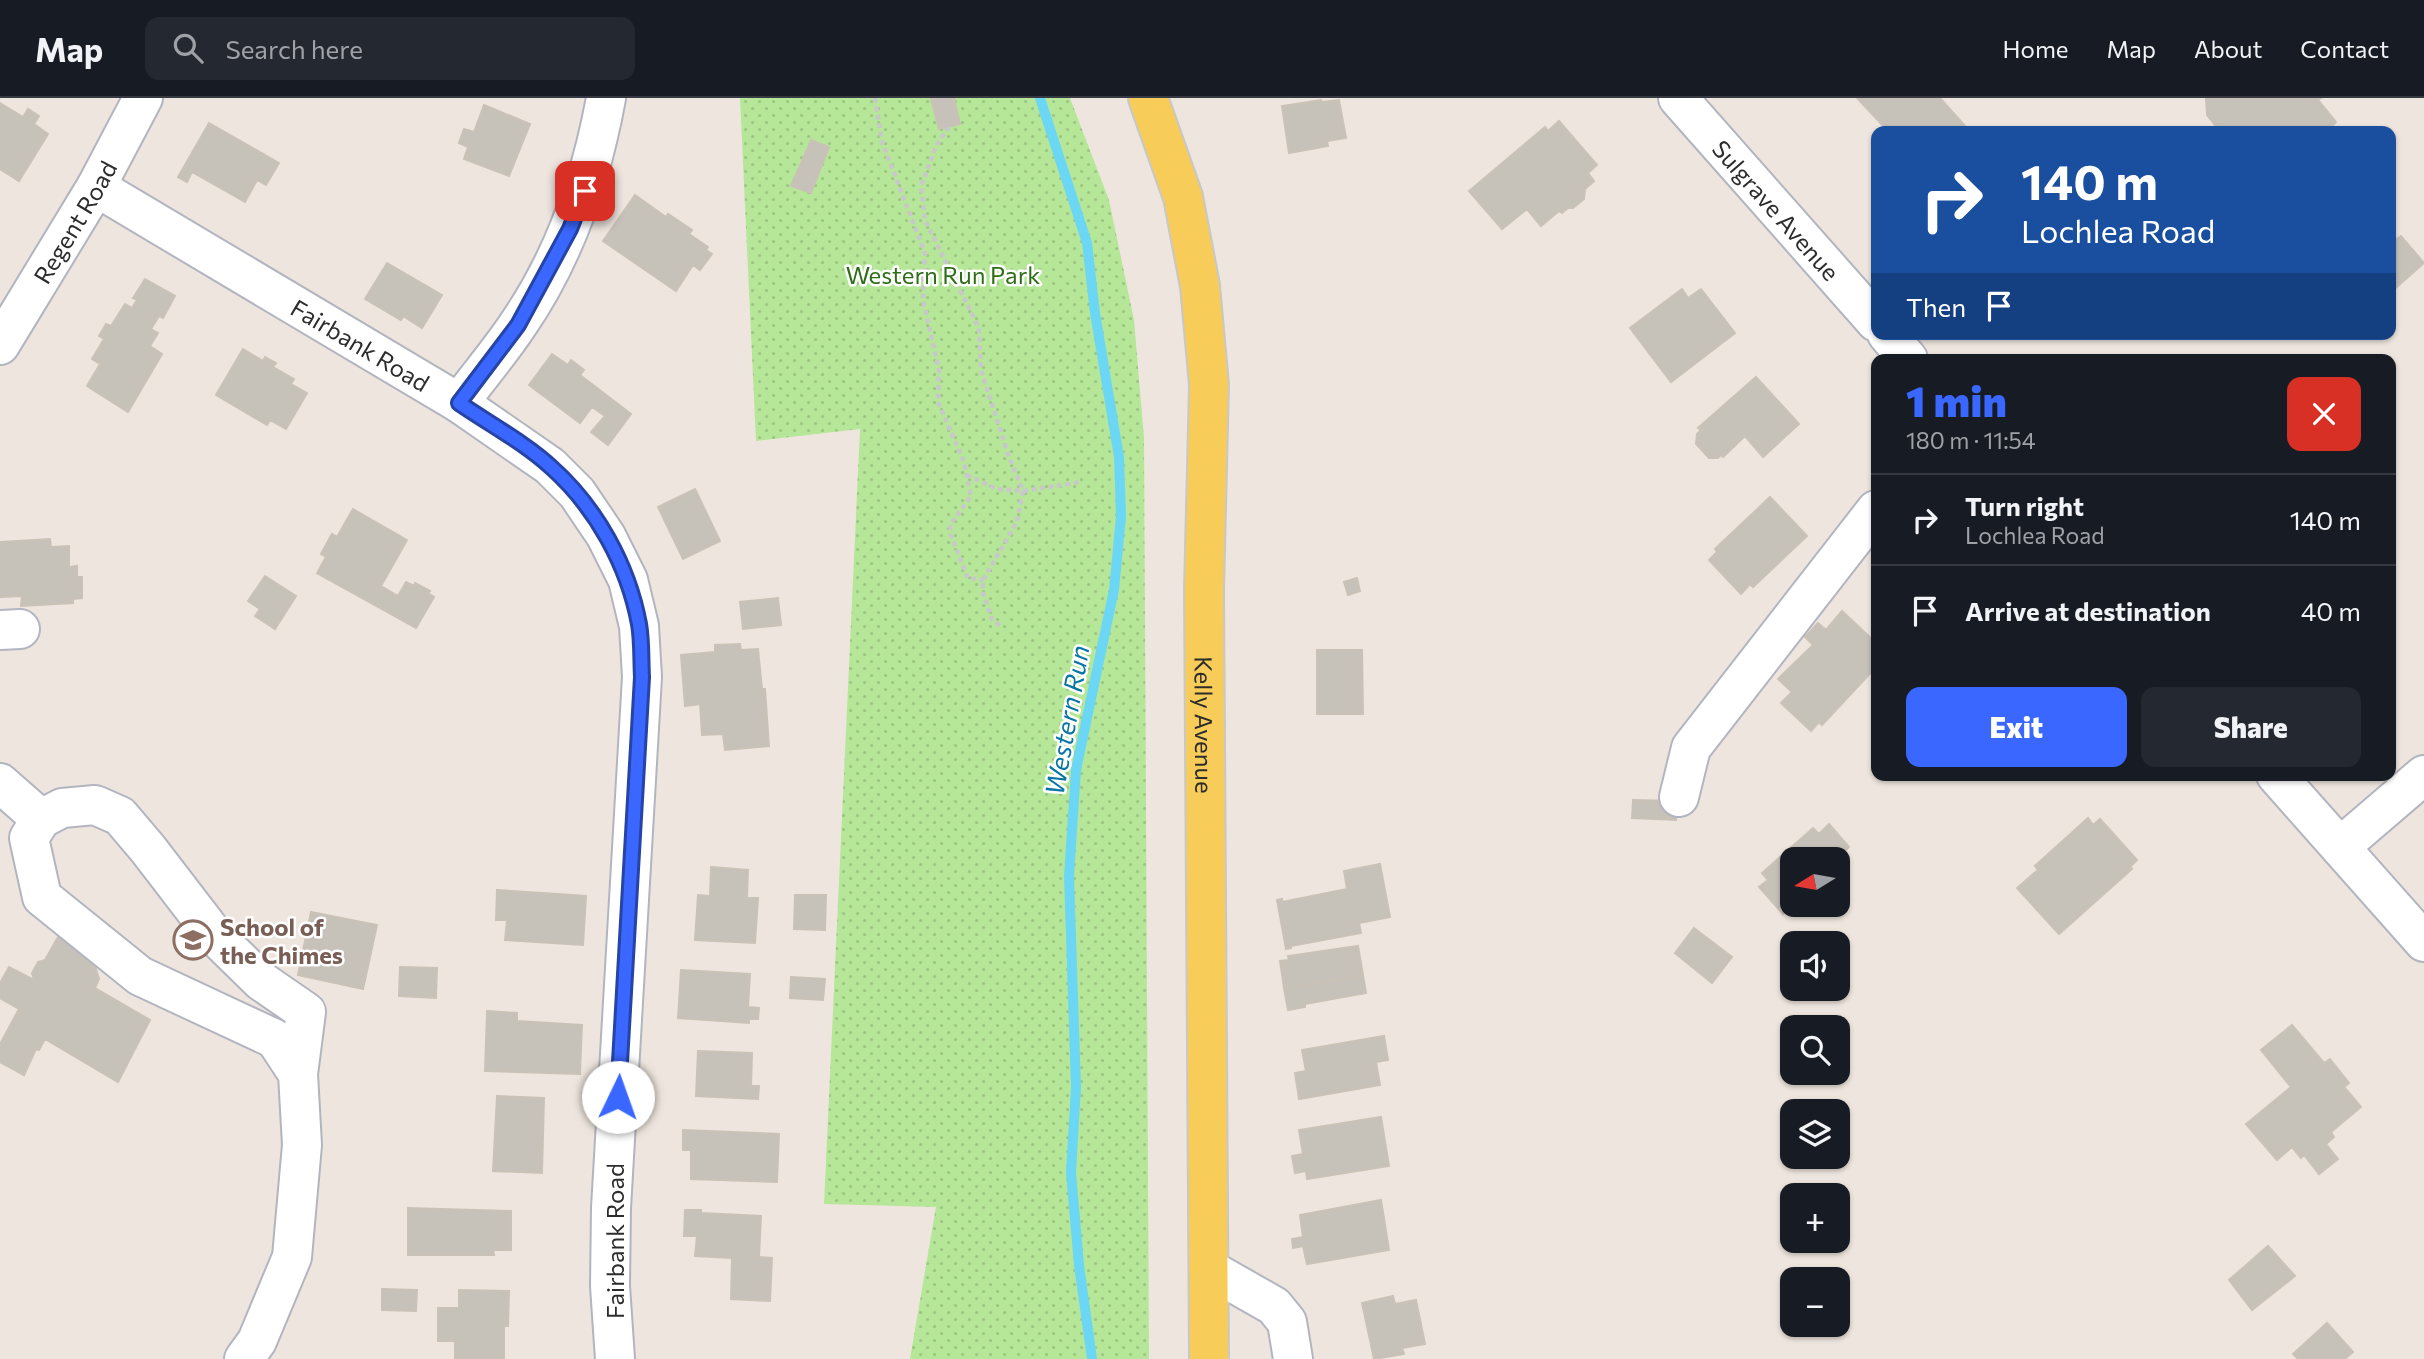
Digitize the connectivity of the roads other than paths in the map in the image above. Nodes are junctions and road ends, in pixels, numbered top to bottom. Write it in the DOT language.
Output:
graph roads {
  1 [pos="143,98"];
  2 [pos="606,98"];
  3 [pos="1148,98"];
  4 [pos="1678,98"];
  5 [pos="96,187"];
  6 [pos="1871,316"];
  7 [pos="1892,340"];
  8 [pos="0,345"];
  9 [pos="1904,354"];
  10 [pos="459,403"];
  11 [pos="1871,516"];
  12 [pos="2424,775"];
  13 [pos="2281,781"];
  14 [pos="0,783"];
  15 [pos="1679,797"];
  16 [pos="41,819"];
  17 [pos="2340,847"];
  18 [pos="2424,942"];
  19 [pos="298,1074"];
  20 [pos="1209,1269"];
  21 [pos="244,1359"];
  22 [pos="615,1359"];
  23 [pos="1209,1359"];
  24 [pos="1293,1359"];
  1 -- 5 [label="street, Regent Road"];
  2 -- 10 [label="street"];
  3 -- 20 [label="main road, Kelly Avenue"];
  4 -- 6 [label="street, Sulgrave Avenue"];
  5 -- 8 [label="street, Regent Road"];
  5 -- 10 [label="street, Fairbank Road"];
  7 -- 9 [label="street"];
  10 -- 22 [label="street, Fairbank Road"];
  11 -- 15 [label="street"];
  12 -- 17 [label="street"];
  13 -- 17 [label="street"];
  14 -- 16 [label="street"];
  16 -- 19 [label="street"];
  16 -- 19 [label="street"];
  17 -- 18 [label="street"];
  19 -- 21 [label="street"];
  20 -- 23 [label="main road, Kelly Avenue"];
  20 -- 24 [label="street"];
}
